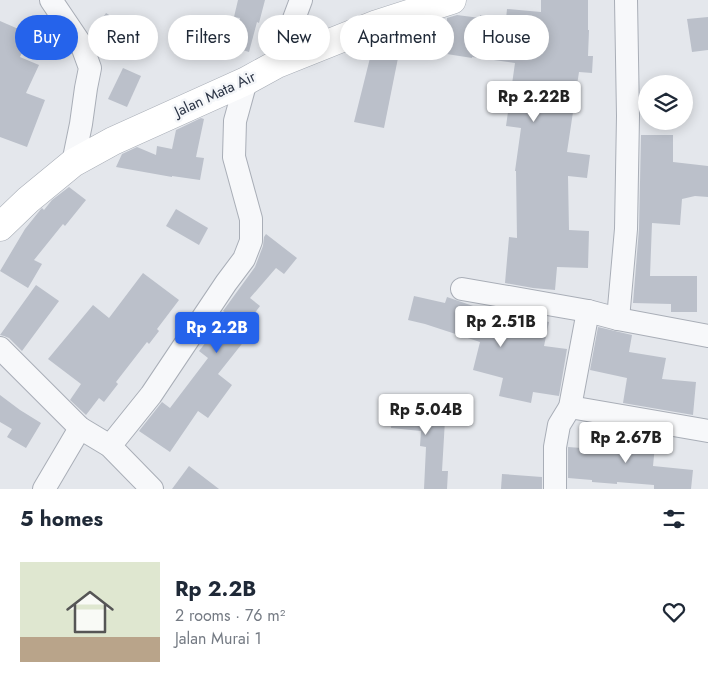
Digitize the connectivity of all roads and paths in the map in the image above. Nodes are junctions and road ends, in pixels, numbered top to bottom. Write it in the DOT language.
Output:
graph roads {
  1 [pos="51,0"];
  2 [pos="301,0"];
  3 [pos="452,0"];
  4 [pos="626,0"];
  5 [pos="277,64"];
  6 [pos="246,81"];
  7 [pos="73,163"];
  8 [pos="0,227"];
  9 [pos="462,289"];
  10 [pos="588,311"];
  11 [pos="618,319"];
  12 [pos="708,336"];
  13 [pos="0,348"];
  14 [pos="570,407"];
  15 [pos="80,428"];
  16 [pos="708,431"];
  17 [pos="110,446"];
  18 [pos="44,489"];
  19 [pos="152,489"];
  20 [pos="555,489"];
  1 -- 7 [label="street"];
  2 -- 5 [label="street"];
  3 -- 5 [label="street, Jalan Mata Air"];
  4 -- 11 [label="street"];
  5 -- 6 [label="street, Jalan Mata Air"];
  6 -- 7 [label="street, Jalan Mata Air"];
  6 -- 17 [label="street"];
  7 -- 8 [label="street, Jalan Mata Air"];
  9 -- 10 [label="street"];
  10 -- 11 [label="street"];
  10 -- 14 [label="street"];
  11 -- 12 [label="street"];
  13 -- 15 [label="street"];
  14 -- 16 [label="street"];
  14 -- 20 [label="street"];
  15 -- 17 [label="street"];
  15 -- 18 [label="street"];
  17 -- 19 [label="street"];
}
